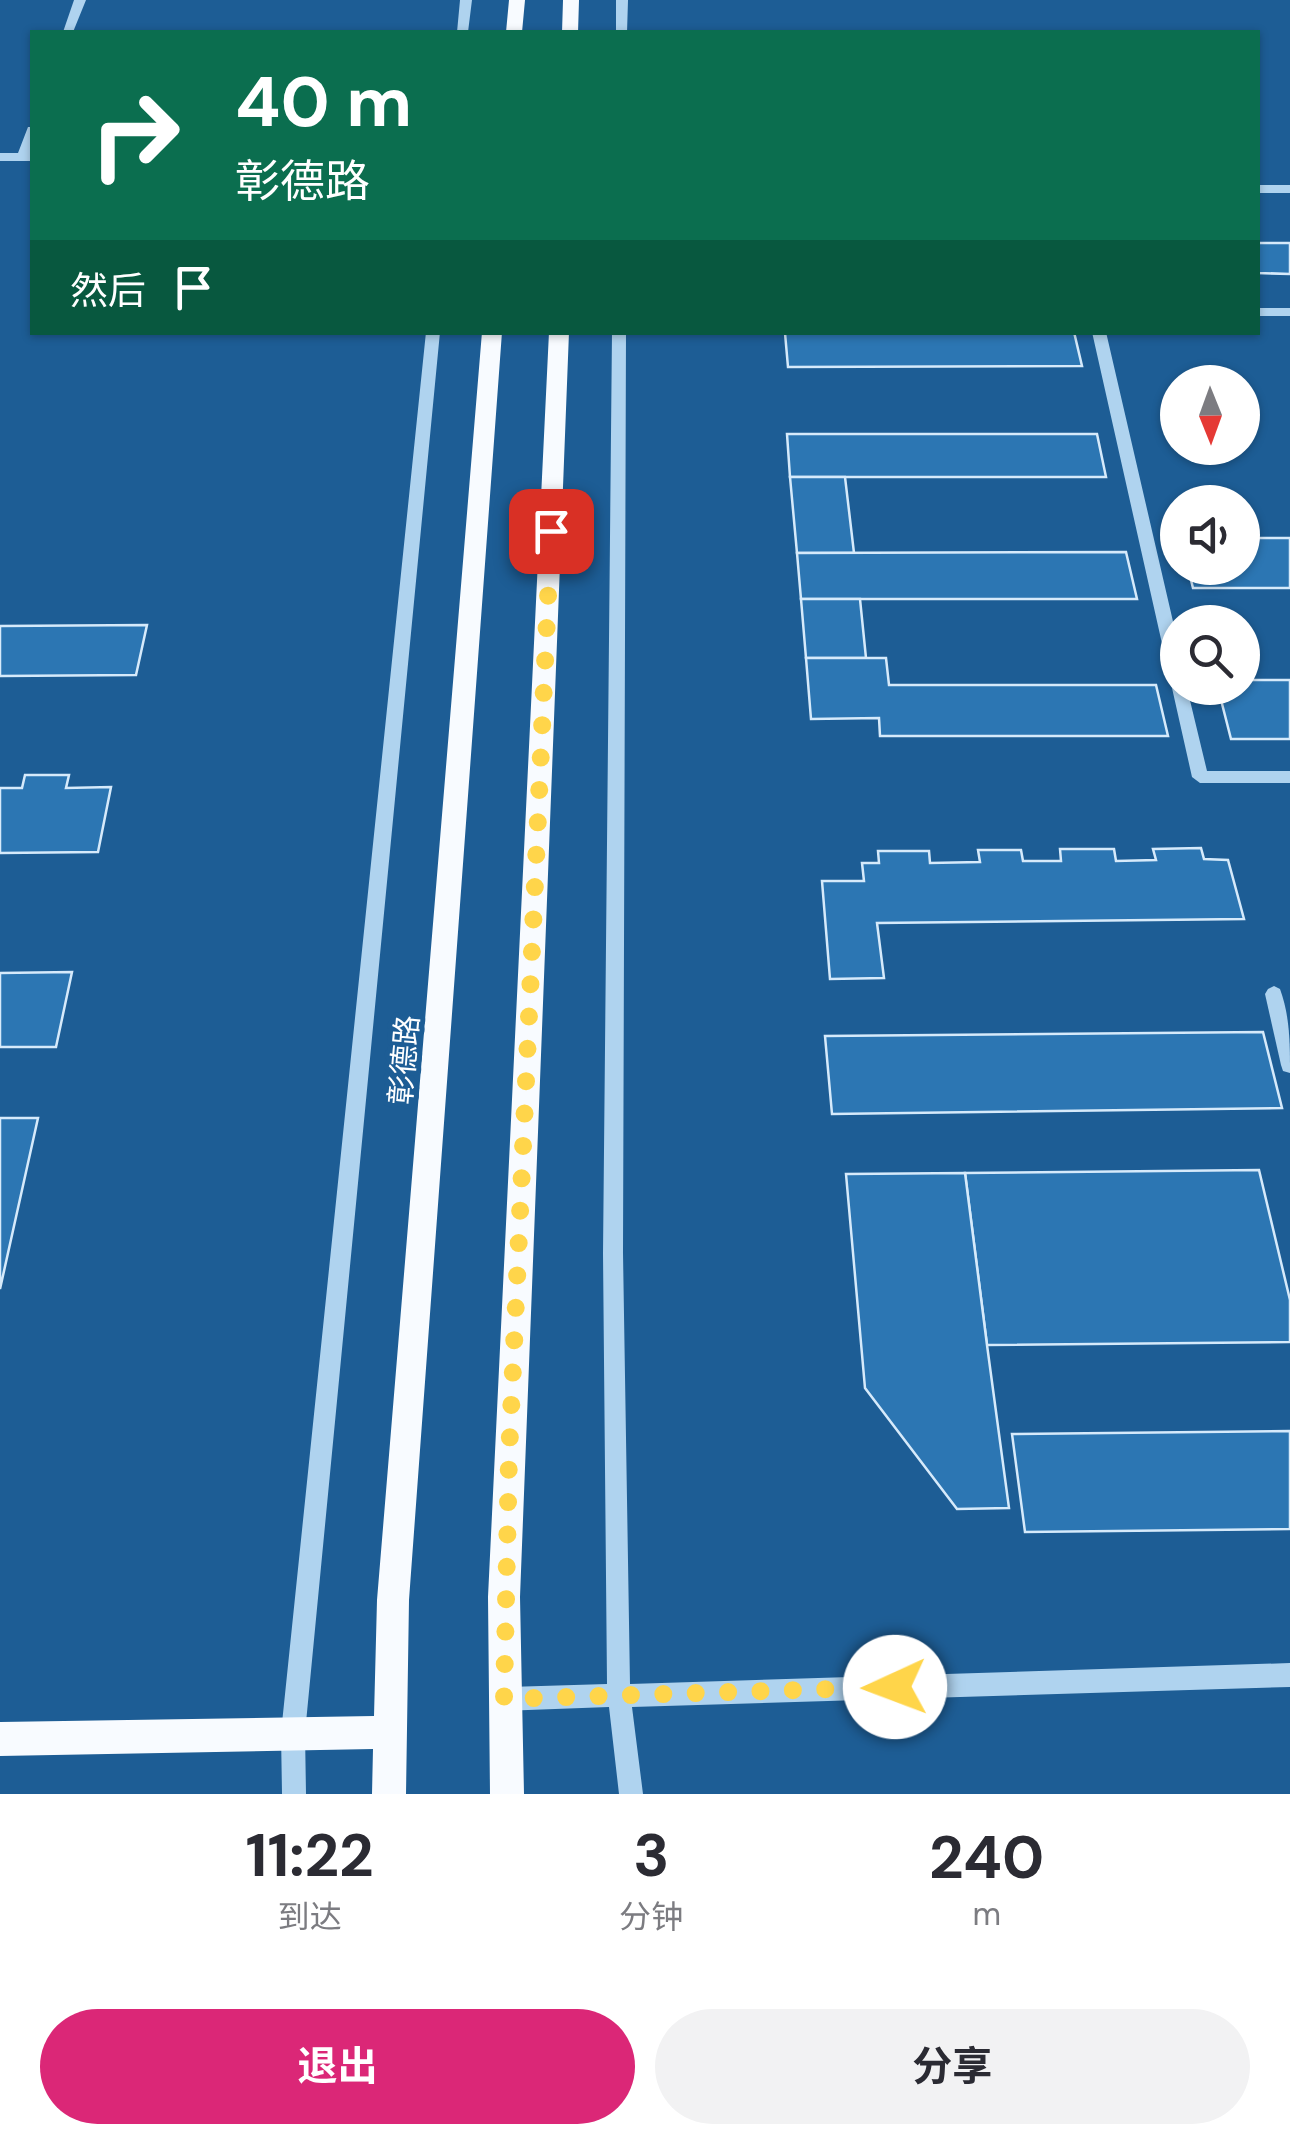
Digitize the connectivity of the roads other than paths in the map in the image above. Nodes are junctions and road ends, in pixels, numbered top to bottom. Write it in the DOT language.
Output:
graph roads {
  1 [pos="80,0"];
  2 [pos="466,0"];
  3 [pos="517,0"];
  4 [pos="572,0"];
  5 [pos="622,0"];
  6 [pos="69,30"];
  7 [pos="463,30"];
  8 [pos="514,30"];
  9 [pos="570,30"];
  10 [pos="622,30"];
  11 [pos="0,156"];
  12 [pos="28,157"];
  13 [pos="1260,189"];
  14 [pos="1290,189"];
  15 [pos="1260,312"];
  16 [pos="1290,312"];
  17 [pos="433,335"];
  18 [pos="492,335"];
  19 [pos="559,335"];
  20 [pos="619,335"];
  21 [pos="1099,335"];
  22 [pos="1161,605"];
  23 [pos="1183,705"];
  24 [pos="1290,777"];
  25 [pos="1274,994"];
  26 [pos="1290,1065"];
  27 [pos="1290,1675"];
  28 [pos="619,1695"];
  29 [pos="504,1699"];
  30 [pos="389,1732"];
  31 [pos="293,1733"];
  32 [pos="0,1738"];
  33 [pos="294,1794"];
  34 [pos="389,1794"];
  35 [pos="508,1794"];
  36 [pos="630,1794"];
  1 -- 6 [label="street"];
  2 -- 7 [label="street"];
  3 -- 8 [label="main road"];
  4 -- 9 [label="main road"];
  5 -- 10 [label="street"];
  11 -- 12 [label="street"];
  13 -- 14 [label="street"];
  15 -- 16 [label="street"];
  17 -- 31 [label="street"];
  18 -- 30 [label="main road, 彰德路"];
  19 -- 29 [label="main road"];
  20 -- 28 [label="street"];
  21 -- 22 [label="street"];
  23 -- 24 [label="street"];
  25 -- 26 [label="street"];
  27 -- 28 [label="street"];
  28 -- 29 [label="street"];
  28 -- 36 [label="street"];
  29 -- 35 [label="main road"];
  30 -- 31 [label="main road"];
  30 -- 34 [label="main road, 彰德路"];
  31 -- 32 [label="main road"];
  31 -- 33 [label="street"];
}
